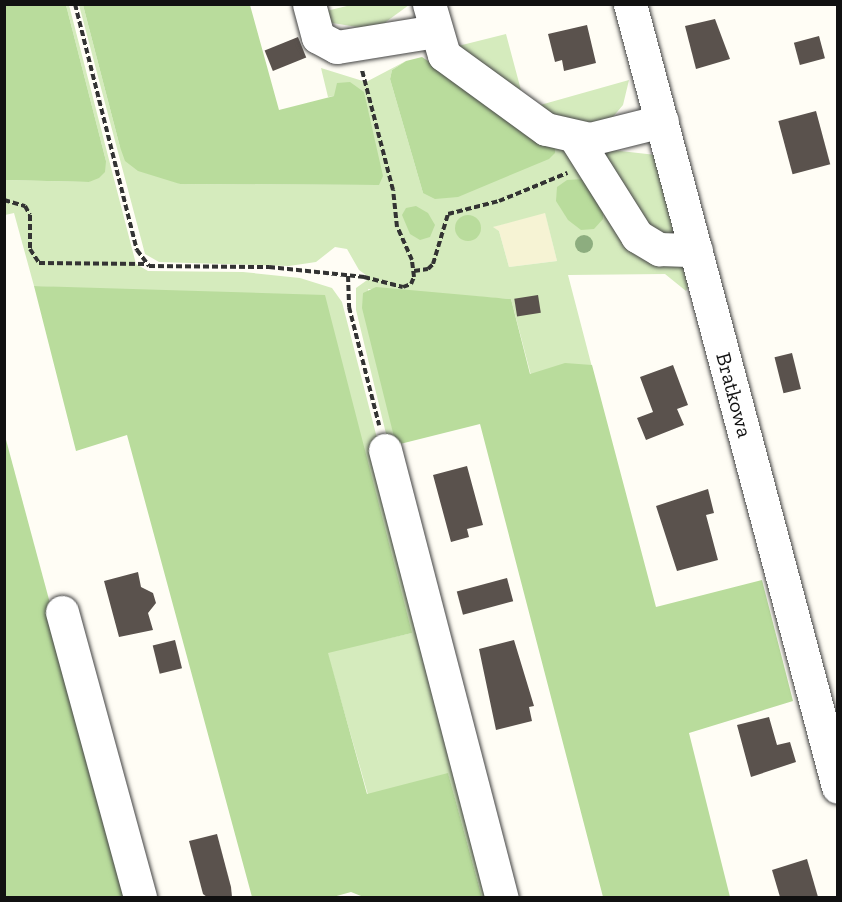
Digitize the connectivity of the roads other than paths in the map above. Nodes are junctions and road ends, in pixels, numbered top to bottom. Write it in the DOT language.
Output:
graph roads {
  1 [pos="309,4"];
  2 [pos="630,4"];
  3 [pos="433,18"];
  4 [pos="662,121"];
  5 [pos="582,149"];
  6 [pos="696,250"];
  7 [pos="385,450"];
  8 [pos="62,612"];
  9 [pos="837,787"];
  10 [pos="140,897"];
  11 [pos="502,897"];
  1 -- 3 [label="street"];
  2 -- 4 [label="street, Bratkowa"];
  3 -- 5 [label="street"];
  4 -- 5 [label="street"];
  4 -- 6 [label="street, Bratkowa"];
  5 -- 6 [label="street"];
  6 -- 9 [label="street, Bratkowa"];
  7 -- 11 [label="street"];
  8 -- 10 [label="street"];
}
